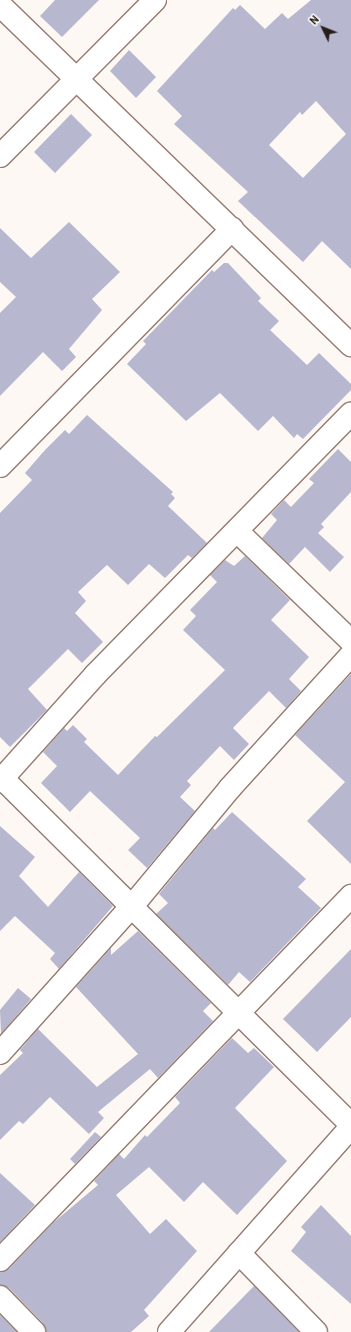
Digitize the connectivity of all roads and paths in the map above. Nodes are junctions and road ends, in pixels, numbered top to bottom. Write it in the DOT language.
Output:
graph roads {
  1 [pos="155,0"];
  2 [pos="0,5"];
  3 [pos="77,80"];
  4 [pos="0,156"];
  5 [pos="232,229"];
  6 [pos="351,345"];
  7 [pos="351,414"];
  8 [pos="0,466"];
  9 [pos="237,531"];
  10 [pos="351,641"];
  11 [pos="351,656"];
  12 [pos="1,779"];
  13 [pos="351,896"];
  14 [pos="133,905"];
  15 [pos="239,1011"];
  16 [pos="0,1053"];
  17 [pos="351,1126"];
  18 [pos="238,1253"];
  19 [pos="0,1260"];
  20 [pos="0,1297"];
  21 [pos="34,1332"];
  22 [pos="169,1332"];
  23 [pos="316,1332"];
  1 -- 3 [label="street"];
  2 -- 3 [label="street"];
  3 -- 4 [label="street"];
  3 -- 5 [label="street"];
  5 -- 6 [label="street"];
  5 -- 8 [label="street"];
  7 -- 9 [label="street"];
  9 -- 10 [label="street"];
  9 -- 12 [label="street"];
  11 -- 14 [label="street"];
  12 -- 14 [label="street"];
  13 -- 15 [label="street"];
  14 -- 15 [label="street"];
  14 -- 16 [label="street"];
  15 -- 17 [label="street"];
  15 -- 19 [label="street"];
  17 -- 18 [label="street"];
  18 -- 22 [label="street"];
  18 -- 23 [label="street"];
  20 -- 21 [label="street"];
}
